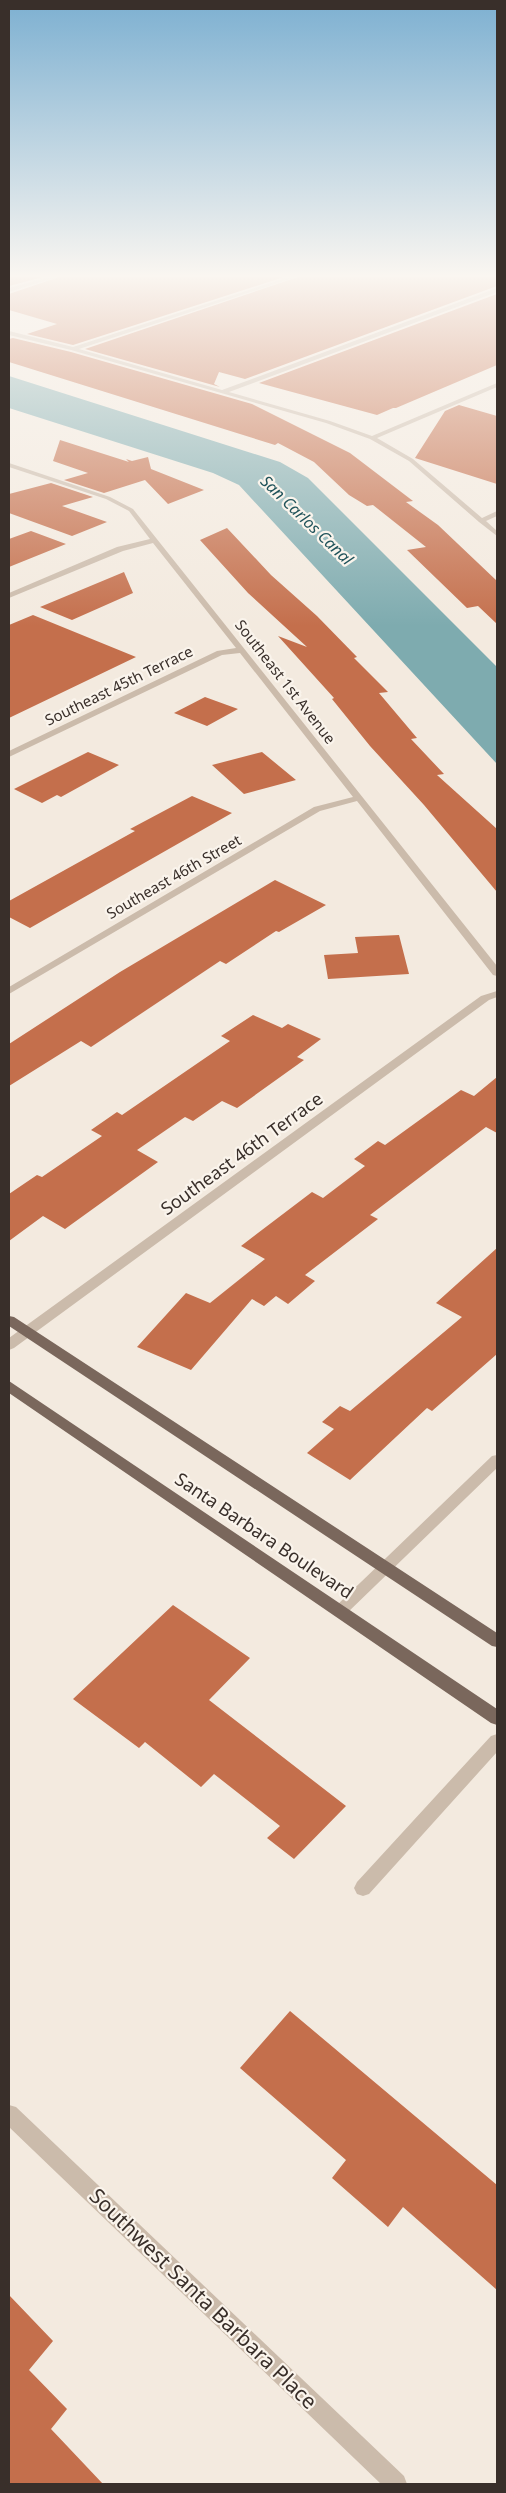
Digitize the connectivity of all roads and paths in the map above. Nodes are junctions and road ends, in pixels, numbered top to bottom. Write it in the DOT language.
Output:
graph roads {
  1 [pos="227,393"];
  2 [pos="479,393"];
  3 [pos="372,438"];
  4 [pos="12,468"];
  5 [pos="497,513"];
  6 [pos="481,521"];
  7 [pos="497,534"];
  8 [pos="156,540"];
  9 [pos="9,596"];
  10 [pos="242,650"];
  11 [pos="9,754"];
  12 [pos="359,798"];
  13 [pos="497,973"];
  14 [pos="9,991"];
  15 [pos="497,994"];
  16 [pos="9,1320"];
  17 [pos="27,1332"];
  18 [pos="9,1345"];
  19 [pos="9,1386"];
  20 [pos="497,1460"];
  21 [pos="386,1568"];
  22 [pos="340,1611"];
  23 [pos="497,1641"];
  24 [pos="497,1718"];
  25 [pos="497,1740"];
  26 [pos="363,1888"];
  27 [pos="9,2114"];
  28 [pos="390,2482"];
  1 -- 3 [label="street"];
  2 -- 3 [label="street"];
  3 -- 6 [label="street"];
  4 -- 8 [label="street, Southeast 1st Avenue"];
  5 -- 6 [label="street"];
  6 -- 7 [label="street"];
  8 -- 9 [label="street"];
  8 -- 10 [label="street, Southeast 1st Avenue"];
  10 -- 11 [label="street, Southeast 45th Terrace"];
  10 -- 12 [label="street, Southeast 1st Avenue"];
  12 -- 13 [label="street, Southeast 1st Avenue"];
  12 -- 14 [label="street, Southeast 46th Street"];
  15 -- 17 [label="street, Southeast 46th Terrace"];
  16 -- 17 [label="main road"];
  17 -- 18 [label="street, Southeast 46th Terrace"];
  17 -- 21 [label="main road"];
  19 -- 22 [label="main road, Santa Barbara Boulevard"];
  20 -- 21 [label="street"];
  21 -- 22 [label="street"];
  21 -- 23 [label="main road"];
  22 -- 24 [label="main road, Santa Barbara Boulevard"];
  25 -- 26 [label="street"];
  27 -- 28 [label="street, Southwest Santa Barbara Place"];
}
